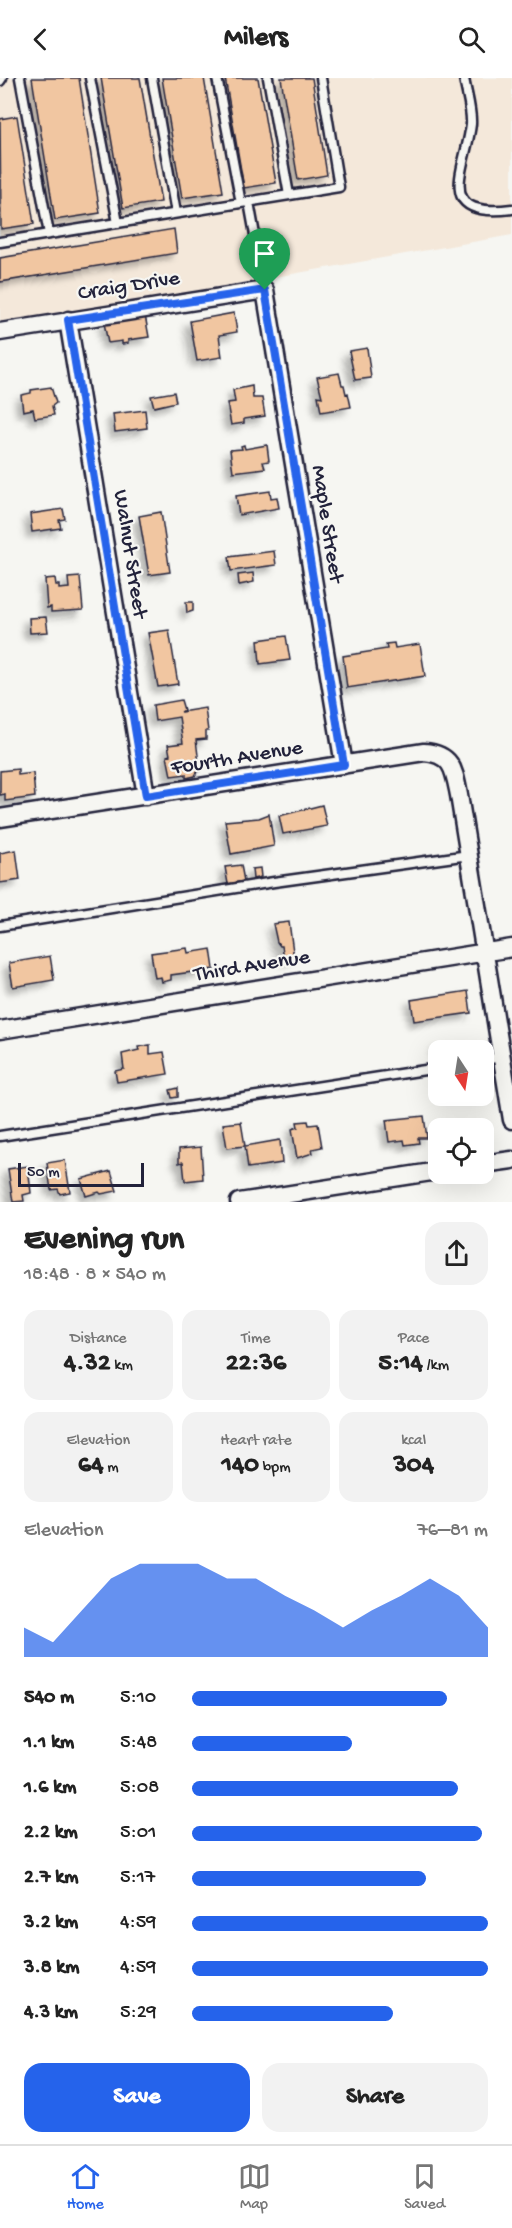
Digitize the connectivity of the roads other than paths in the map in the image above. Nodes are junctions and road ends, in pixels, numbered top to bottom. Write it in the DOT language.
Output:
graph roads {
  1 [pos="20,78"];
  2 [pos="90,78"];
  3 [pos="152,78"];
  4 [pos="217,78"];
  5 [pos="268,78"];
  6 [pos="321,78"];
  7 [pos="464,78"];
  8 [pos="289,195"];
  9 [pos="245,202"];
  10 [pos="512,209"];
  11 [pos="176,213"];
  12 [pos="118,223"];
  13 [pos="49,234"];
  14 [pos="0,242"];
  15 [pos="265,290"];
  16 [pos="68,320"];
  17 [pos="0,332"];
  18 [pos="344,765"];
  19 [pos="146,796"];
  20 [pos="0,818"];
  21 [pos="469,855"];
  22 [pos="0,926"];
  23 [pos="512,948"];
  24 [pos="485,952"];
  25 [pos="0,1030"];
  26 [pos="502,1057"];
  27 [pos="494,1058"];
  28 [pos="428,1070"];
  29 [pos="512,1120"];
  30 [pos="0,1136"];
  31 [pos="512,1160"];
  32 [pos="494,1162"];
  33 [pos="428,1173"];
  34 [pos="239,1202"];
  1 -- 13 [label="lane"];
  2 -- 12 [label="lane"];
  3 -- 11 [label="lane"];
  4 -- 9 [label="lane"];
  5 -- 8 [label="lane"];
  6 -- 8 [label="lane"];
  7 -- 10 [label="lane"];
  8 -- 9 [label="lane"];
  9 -- 11 [label="lane"];
  9 -- 15 [label="lane"];
  11 -- 12 [label="lane"];
  12 -- 13 [label="lane"];
  13 -- 14 [label="lane"];
  15 -- 16 [label="street, Craig Drive"];
  15 -- 18 [label="street, Maple Street"];
  16 -- 17 [label="street, Craig Drive"];
  16 -- 19 [label="street, Walnut Street"];
  18 -- 19 [label="street, Fourth Avenue"];
  18 -- 21 [label="street, Fourth Avenue"];
  19 -- 20 [label="street, Fourth Avenue"];
  21 -- 22 [label="lane"];
  21 -- 24 [label="street"];
  23 -- 24 [label="street, Third Avenue"];
  24 -- 25 [label="street, Third Avenue"];
  24 -- 26 [label="street"];
  26 -- 27 [label="lane"];
  26 -- 29 [label="street"];
  28 -- 30 [label="lane"];
  31 -- 32 [label="street"];
  33 -- 34 [label="street"];
}
